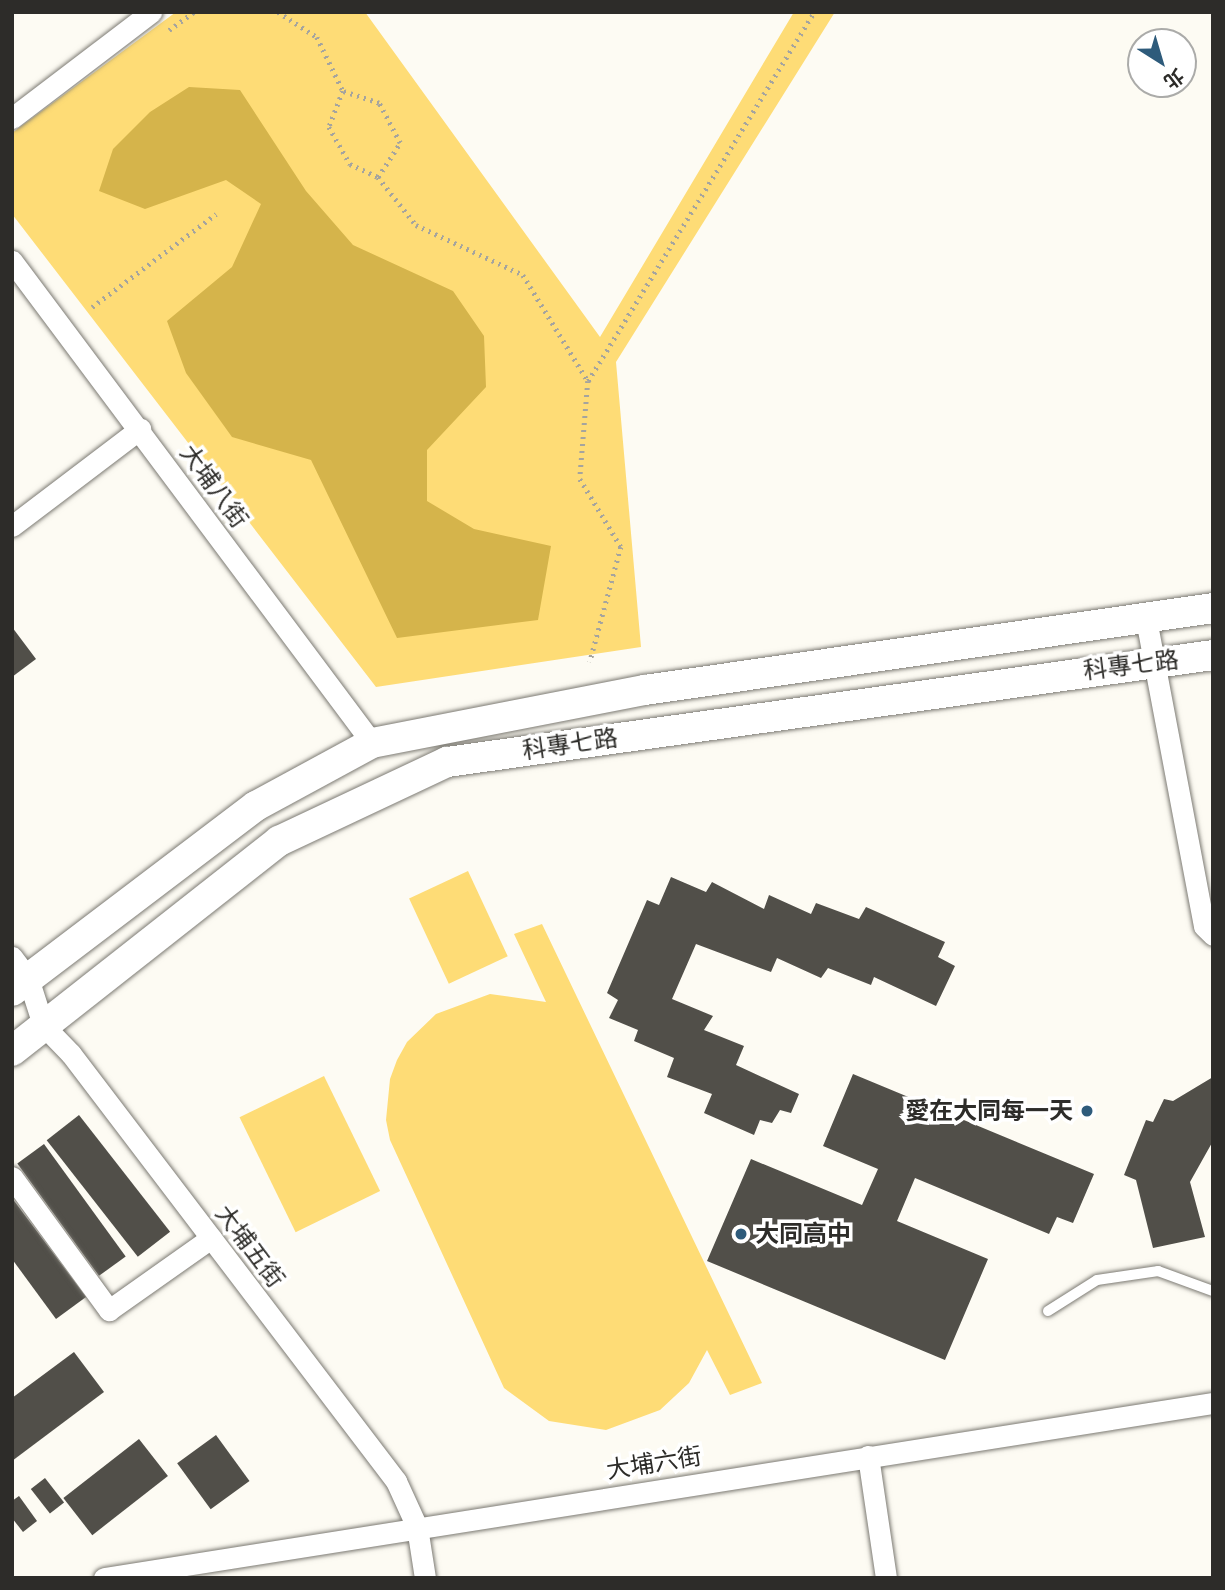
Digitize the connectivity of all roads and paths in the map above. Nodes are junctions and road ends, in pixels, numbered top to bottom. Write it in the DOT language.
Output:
graph roads {
  1 [pos="151,12"];
  2 [pos="278,12"];
  3 [pos="814,12"];
  4 [pos="343,91"];
  5 [pos="12,118"];
  6 [pos="378,177"];
  7 [pos="216,214"];
  8 [pos="12,261"];
  9 [pos="92,307"];
  10 [pos="588,381"];
  11 [pos="139,429"];
  12 [pos="12,526"];
  13 [pos="1213,608"];
  14 [pos="1146,619"];
  15 [pos="1213,655"];
  16 [pos="590,662"];
  17 [pos="1152,662"];
  18 [pos="372,743"];
  19 [pos="1213,935"];
  20 [pos="18,975"];
  21 [pos="43,1025"];
  22 [pos="12,1051"];
  23 [pos="12,1177"];
  24 [pos="211,1238"];
  25 [pos="1213,1291"];
  26 [pos="1048,1311"];
  27 [pos="1213,1403"];
  28 [pos="868,1456"];
  29 [pos="417,1527"];
  30 [pos="104,1578"];
  31 [pos="425,1578"];
  32 [pos="886,1578"];
  1 -- 5 [label="street"];
  2 -- 4 [label="path"];
  3 -- 10 [label="path"];
  4 -- 6 [label="path"];
  4 -- 6 [label="path"];
  6 -- 10 [label="path"];
  7 -- 9 [label="path"];
  8 -- 11 [label="street, 大埔八街"];
  10 -- 16 [label="path"];
  11 -- 12 [label="street"];
  11 -- 18 [label="street, 大埔八街"];
  13 -- 14 [label="street, 科專七路"];
  14 -- 17 [label="street"];
  14 -- 18 [label="street, 科專七路"];
  15 -- 17 [label="street, 科專七路"];
  17 -- 19 [label="street"];
  17 -- 21 [label="street, 科專七路"];
  18 -- 20 [label="street, 科專七路"];
  20 -- 21 [label="street, 大埔五街"];
  21 -- 22 [label="street, 科專七路"];
  21 -- 24 [label="street, 大埔五街"];
  23 -- 24 [label="street"];
  24 -- 29 [label="street, 大埔五街"];
  25 -- 26 [label="lane"];
  27 -- 28 [label="street, 大埔六街"];
  28 -- 29 [label="street, 大埔六街"];
  28 -- 32 [label="street"];
  29 -- 30 [label="street, 大埔六街"];
  29 -- 31 [label="street, 大埔五街"];
}
